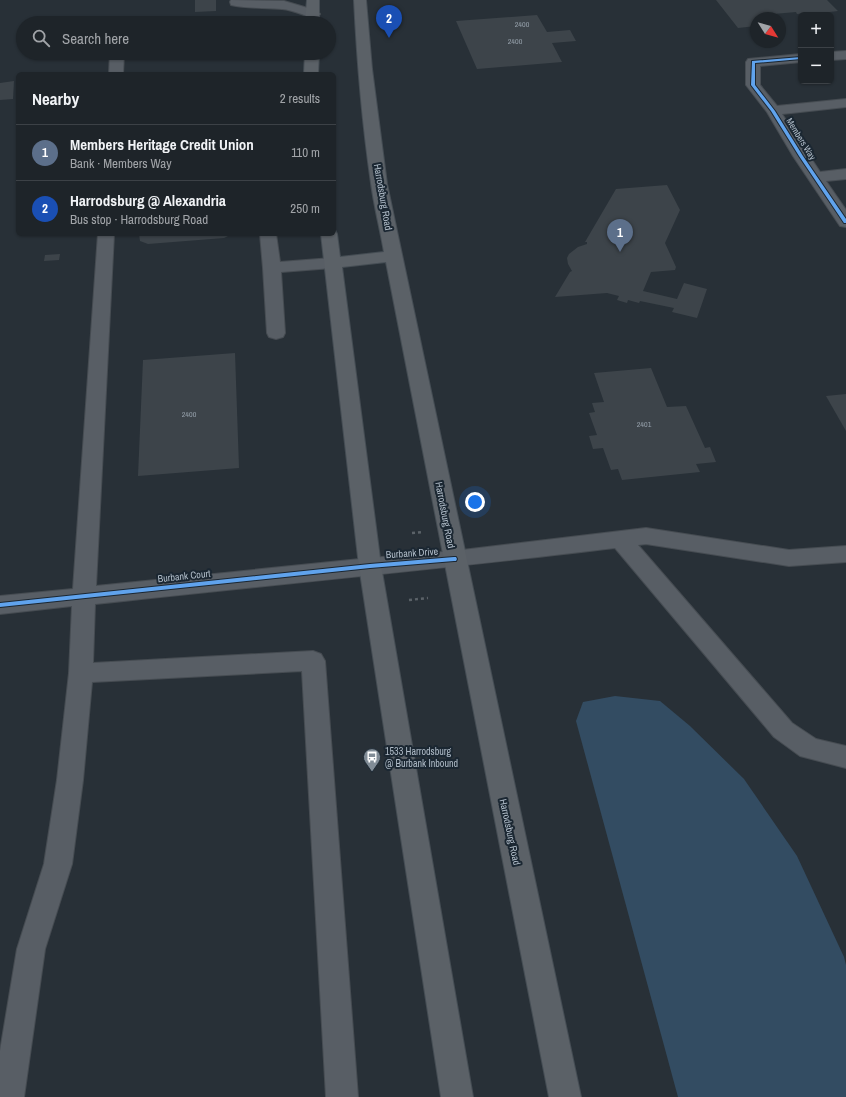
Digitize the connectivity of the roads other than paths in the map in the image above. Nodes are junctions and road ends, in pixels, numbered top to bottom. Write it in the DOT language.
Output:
graph roads {
  1 [pos="313,0"];
  2 [pos="360,0"];
  3 [pos="236,2"];
  4 [pos="306,16"];
  5 [pos="312,16"];
  6 [pos="846,55"];
  7 [pos="834,56"];
  8 [pos="798,58"];
  9 [pos="117,60"];
  10 [pos="312,60"];
  11 [pos="116,72"];
  12 [pos="311,72"];
  13 [pos="846,103"];
  14 [pos="773,111"];
  15 [pos="846,174"];
  16 [pos="815,177"];
  17 [pos="846,222"];
  18 [pos="106,236"];
  19 [pos="268,236"];
  20 [pos="329,236"];
  21 [pos="394,256"];
  22 [pos="332,263"];
  23 [pos="272,268"];
  24 [pos="276,333"];
  25 [pos="620,539"];
  26 [pos="846,554"];
  27 [pos="454,559"];
  28 [pos="370,566"];
  29 [pos="84,596"];
  30 [pos="0,605"];
  31 [pos="81,673"];
  32 [pos="846,757"];
  33 [pos="8,1097"];
  34 [pos="342,1097"];
  35 [pos="457,1097"];
  36 [pos="565,1097"];
  1 -- 5 [label="main road"];
  2 -- 21 [label="main road, Harrodsburg Road"];
  3 -- 4 [label="street"];
  6 -- 7 [label="street"];
  8 -- 14 [label="street, Members Way"];
  9 -- 11 [label="street"];
  10 -- 12 [label="main road"];
  13 -- 14 [label="street"];
  14 -- 16 [label="street, Members Way"];
  15 -- 16 [label="street"];
  16 -- 17 [label="street, Members Way"];
  18 -- 29 [label="street"];
  19 -- 23 [label="street"];
  20 -- 22 [label="main road"];
  21 -- 22 [label="main road"];
  21 -- 27 [label="main road, Harrodsburg Road"];
  22 -- 23 [label="street"];
  22 -- 28 [label="main road"];
  23 -- 24 [label="street"];
  25 -- 26 [label="street, Burbank Drive"];
  25 -- 27 [label="street, Burbank Drive"];
  25 -- 32 [label="street"];
  27 -- 28 [label="street, Burbank Drive"];
  27 -- 36 [label="main road, Harrodsburg Road"];
  28 -- 29 [label="street, Burbank Court"];
  28 -- 35 [label="main road"];
  29 -- 30 [label="street, Burbank Court"];
  29 -- 31 [label="street"];
  31 -- 33 [label="street"];
  31 -- 34 [label="street"];
}
